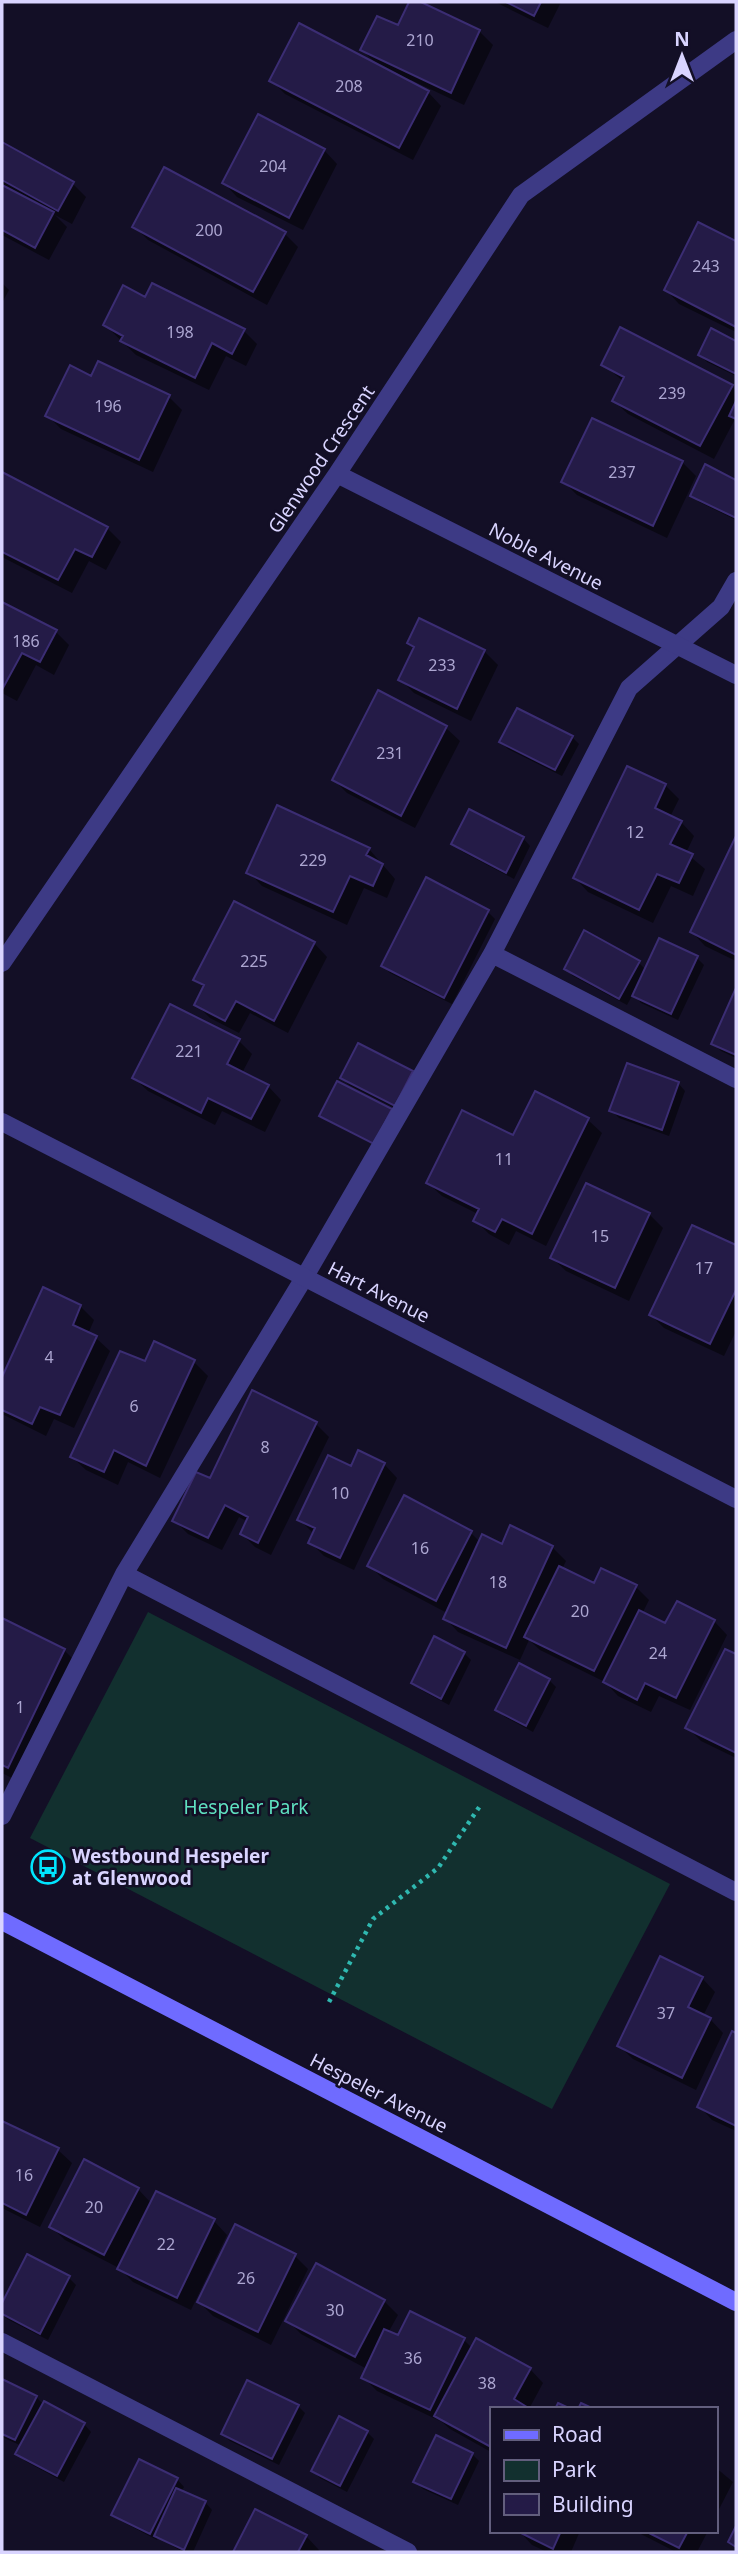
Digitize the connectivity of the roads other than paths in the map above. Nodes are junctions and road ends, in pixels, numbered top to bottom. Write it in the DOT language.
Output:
graph roads {
  1 [pos="736,40"];
  2 [pos="337,474"];
  3 [pos="736,581"];
  4 [pos="677,645"];
  5 [pos="736,675"];
  6 [pos="492,954"];
  7 [pos="2,963"];
  8 [pos="736,1079"];
  9 [pos="2,1122"];
  10 [pos="304,1278"];
  11 [pos="736,1499"];
  12 [pos="124,1574"];
  13 [pos="2,1816"];
  14 [pos="736,1892"];
  15 [pos="2,1921"];
  16 [pos="736,2302"];
  17 [pos="2,2342"];
  18 [pos="408,2552"];
  1 -- 2 [label="street, Glenwood Crescent"];
  2 -- 4 [label="street, Noble Avenue"];
  2 -- 7 [label="street, Glenwood Crescent"];
  3 -- 4 [label="street"];
  4 -- 5 [label="street, Noble Avenue"];
  4 -- 6 [label="street"];
  6 -- 8 [label="street"];
  6 -- 10 [label="street"];
  9 -- 10 [label="street, Hart Avenue"];
  10 -- 11 [label="street, Hart Avenue"];
  10 -- 12 [label="street"];
  12 -- 13 [label="street"];
  12 -- 14 [label="street"];
  15 -- 16 [label="main road, Hespeler Avenue"];
  17 -- 18 [label="street"];
}
